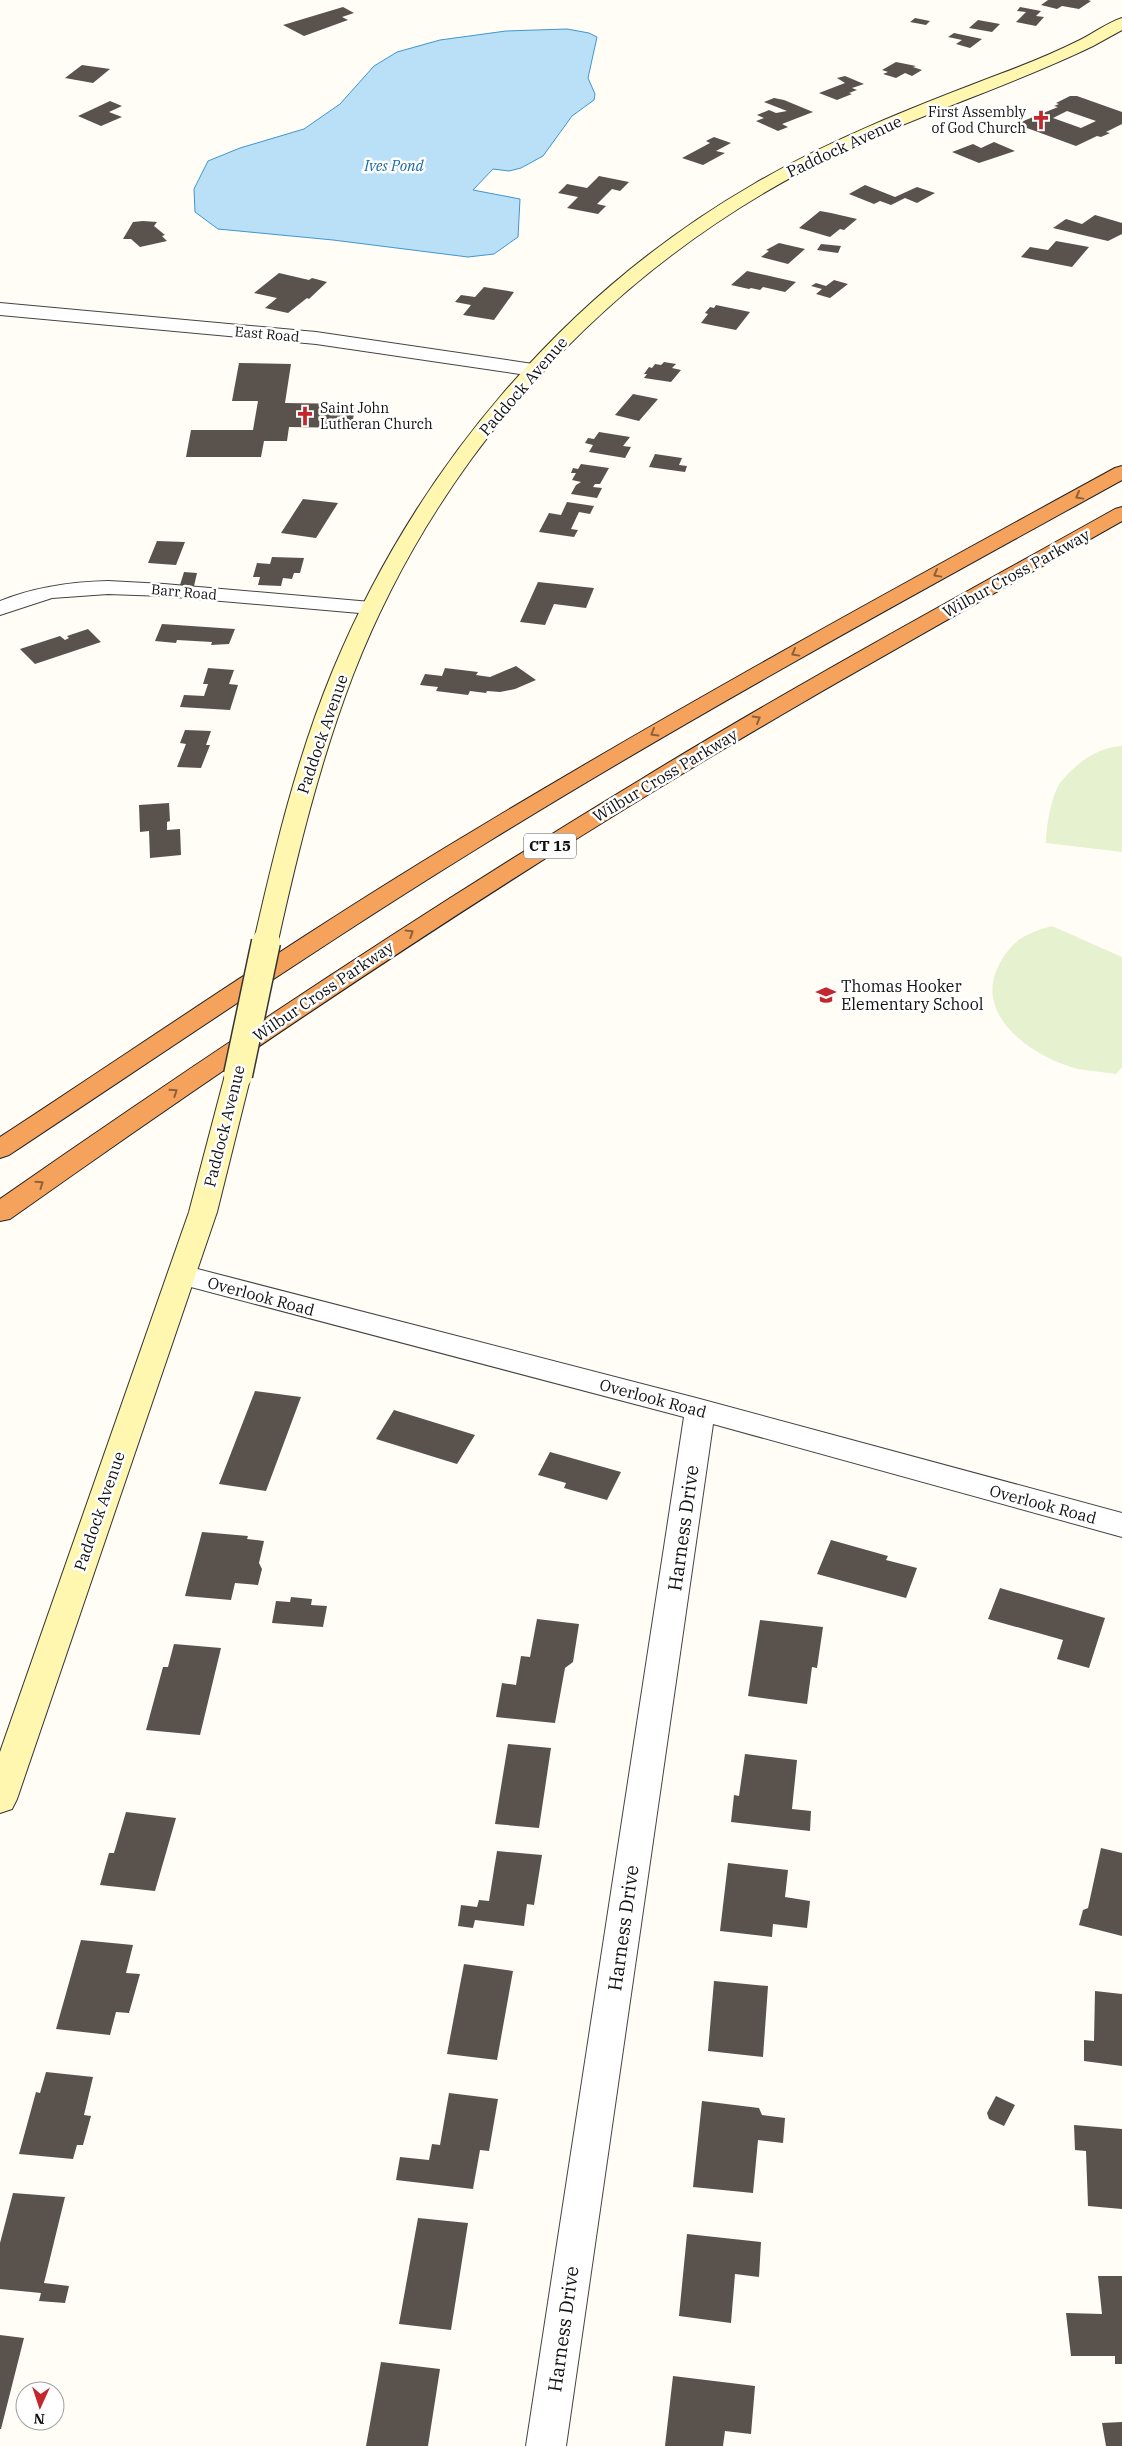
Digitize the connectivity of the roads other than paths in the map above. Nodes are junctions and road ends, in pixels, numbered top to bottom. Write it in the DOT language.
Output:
graph roads {
  1 [pos="1122,23"];
  2 [pos="0,308"];
  3 [pos="533,370"];
  4 [pos="1122,472"];
  5 [pos="1122,513"];
  6 [pos="371,608"];
  7 [pos="0,609"];
  8 [pos="0,1148"];
  9 [pos="0,1212"];
  10 [pos="182,1275"];
  11 [pos="700,1410"];
  12 [pos="1122,1525"];
  13 [pos="0,1799"];
  14 [pos="546,2446"];
  1 -- 3 [label="main road, Paddock Avenue"];
  2 -- 3 [label="street, East Road"];
  3 -- 6 [label="main road, Paddock Avenue"];
  4 -- 8 [label="highway, CT 15, one-way"];
  9 -- 5 [label="highway, Wilbur Cross Parkway / CT 15, one-way"];
  6 -- 7 [label="street, Barr Road"];
  6 -- 10 [label="main road, Paddock Avenue, bridge"];
  10 -- 11 [label="street, Overlook Road"];
  10 -- 13 [label="main road, Paddock Avenue"];
  11 -- 12 [label="street, Overlook Road"];
  11 -- 14 [label="street, Harness Drive"];
}
